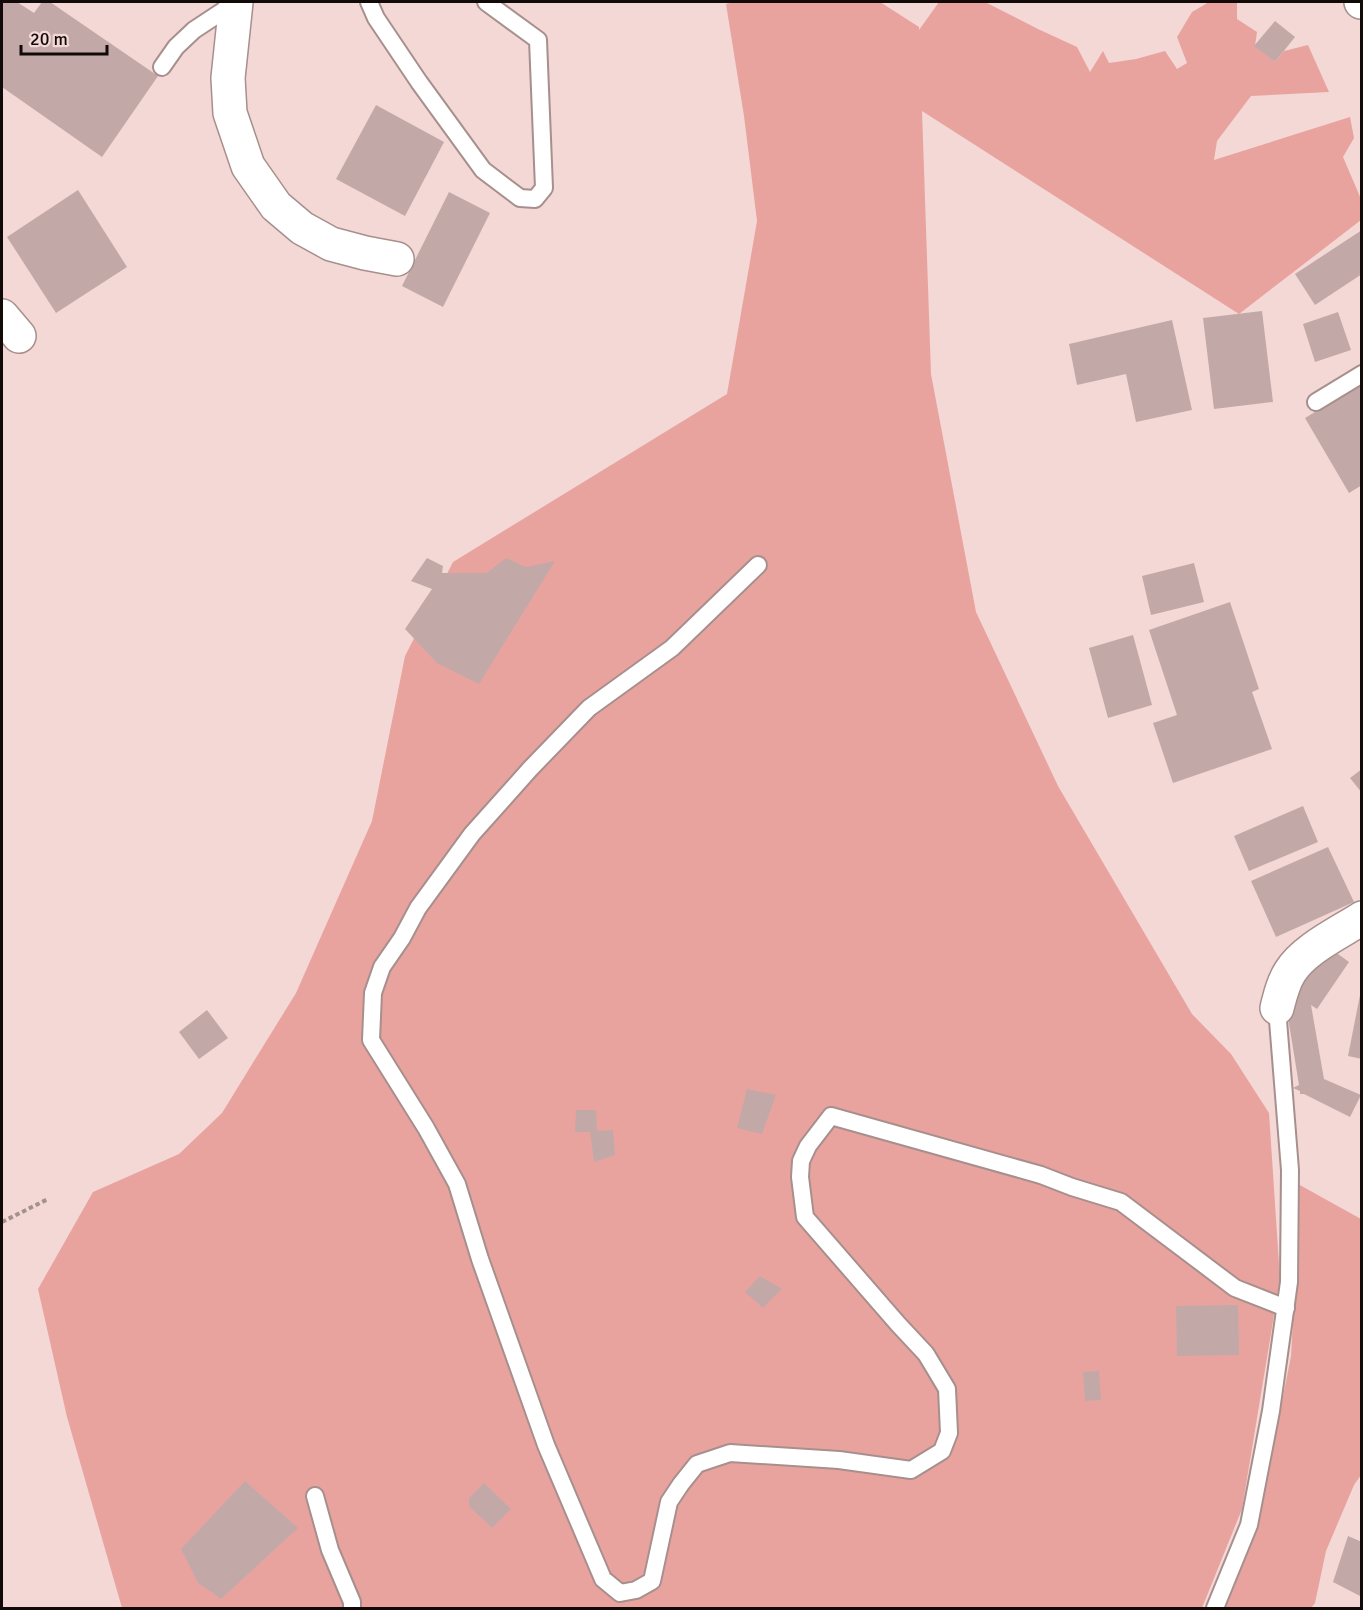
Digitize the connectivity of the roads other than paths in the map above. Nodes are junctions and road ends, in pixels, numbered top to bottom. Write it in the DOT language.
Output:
graph roads {
  1 [pos="236,2"];
  2 [pos="369,2"];
  3 [pos="486,2"];
  4 [pos="162,67"];
  5 [pos="397,259"];
  6 [pos="1362,374"];
  7 [pos="1316,402"];
  8 [pos="758,565"];
  9 [pos="1362,918"];
  10 [pos="1277,1008"];
  11 [pos="1286,1308"];
  12 [pos="315,1496"];
  13 [pos="352,1608"];
  14 [pos="1215,1608"];
  1 -- 4 [label="lane"];
  1 -- 5 [label="street"];
  2 -- 3 [label="lane"];
  6 -- 7 [label="lane"];
  8 -- 11 [label="lane"];
  9 -- 10 [label="street"];
  10 -- 11 [label="lane"];
  11 -- 14 [label="lane"];
  12 -- 13 [label="lane"];
}
